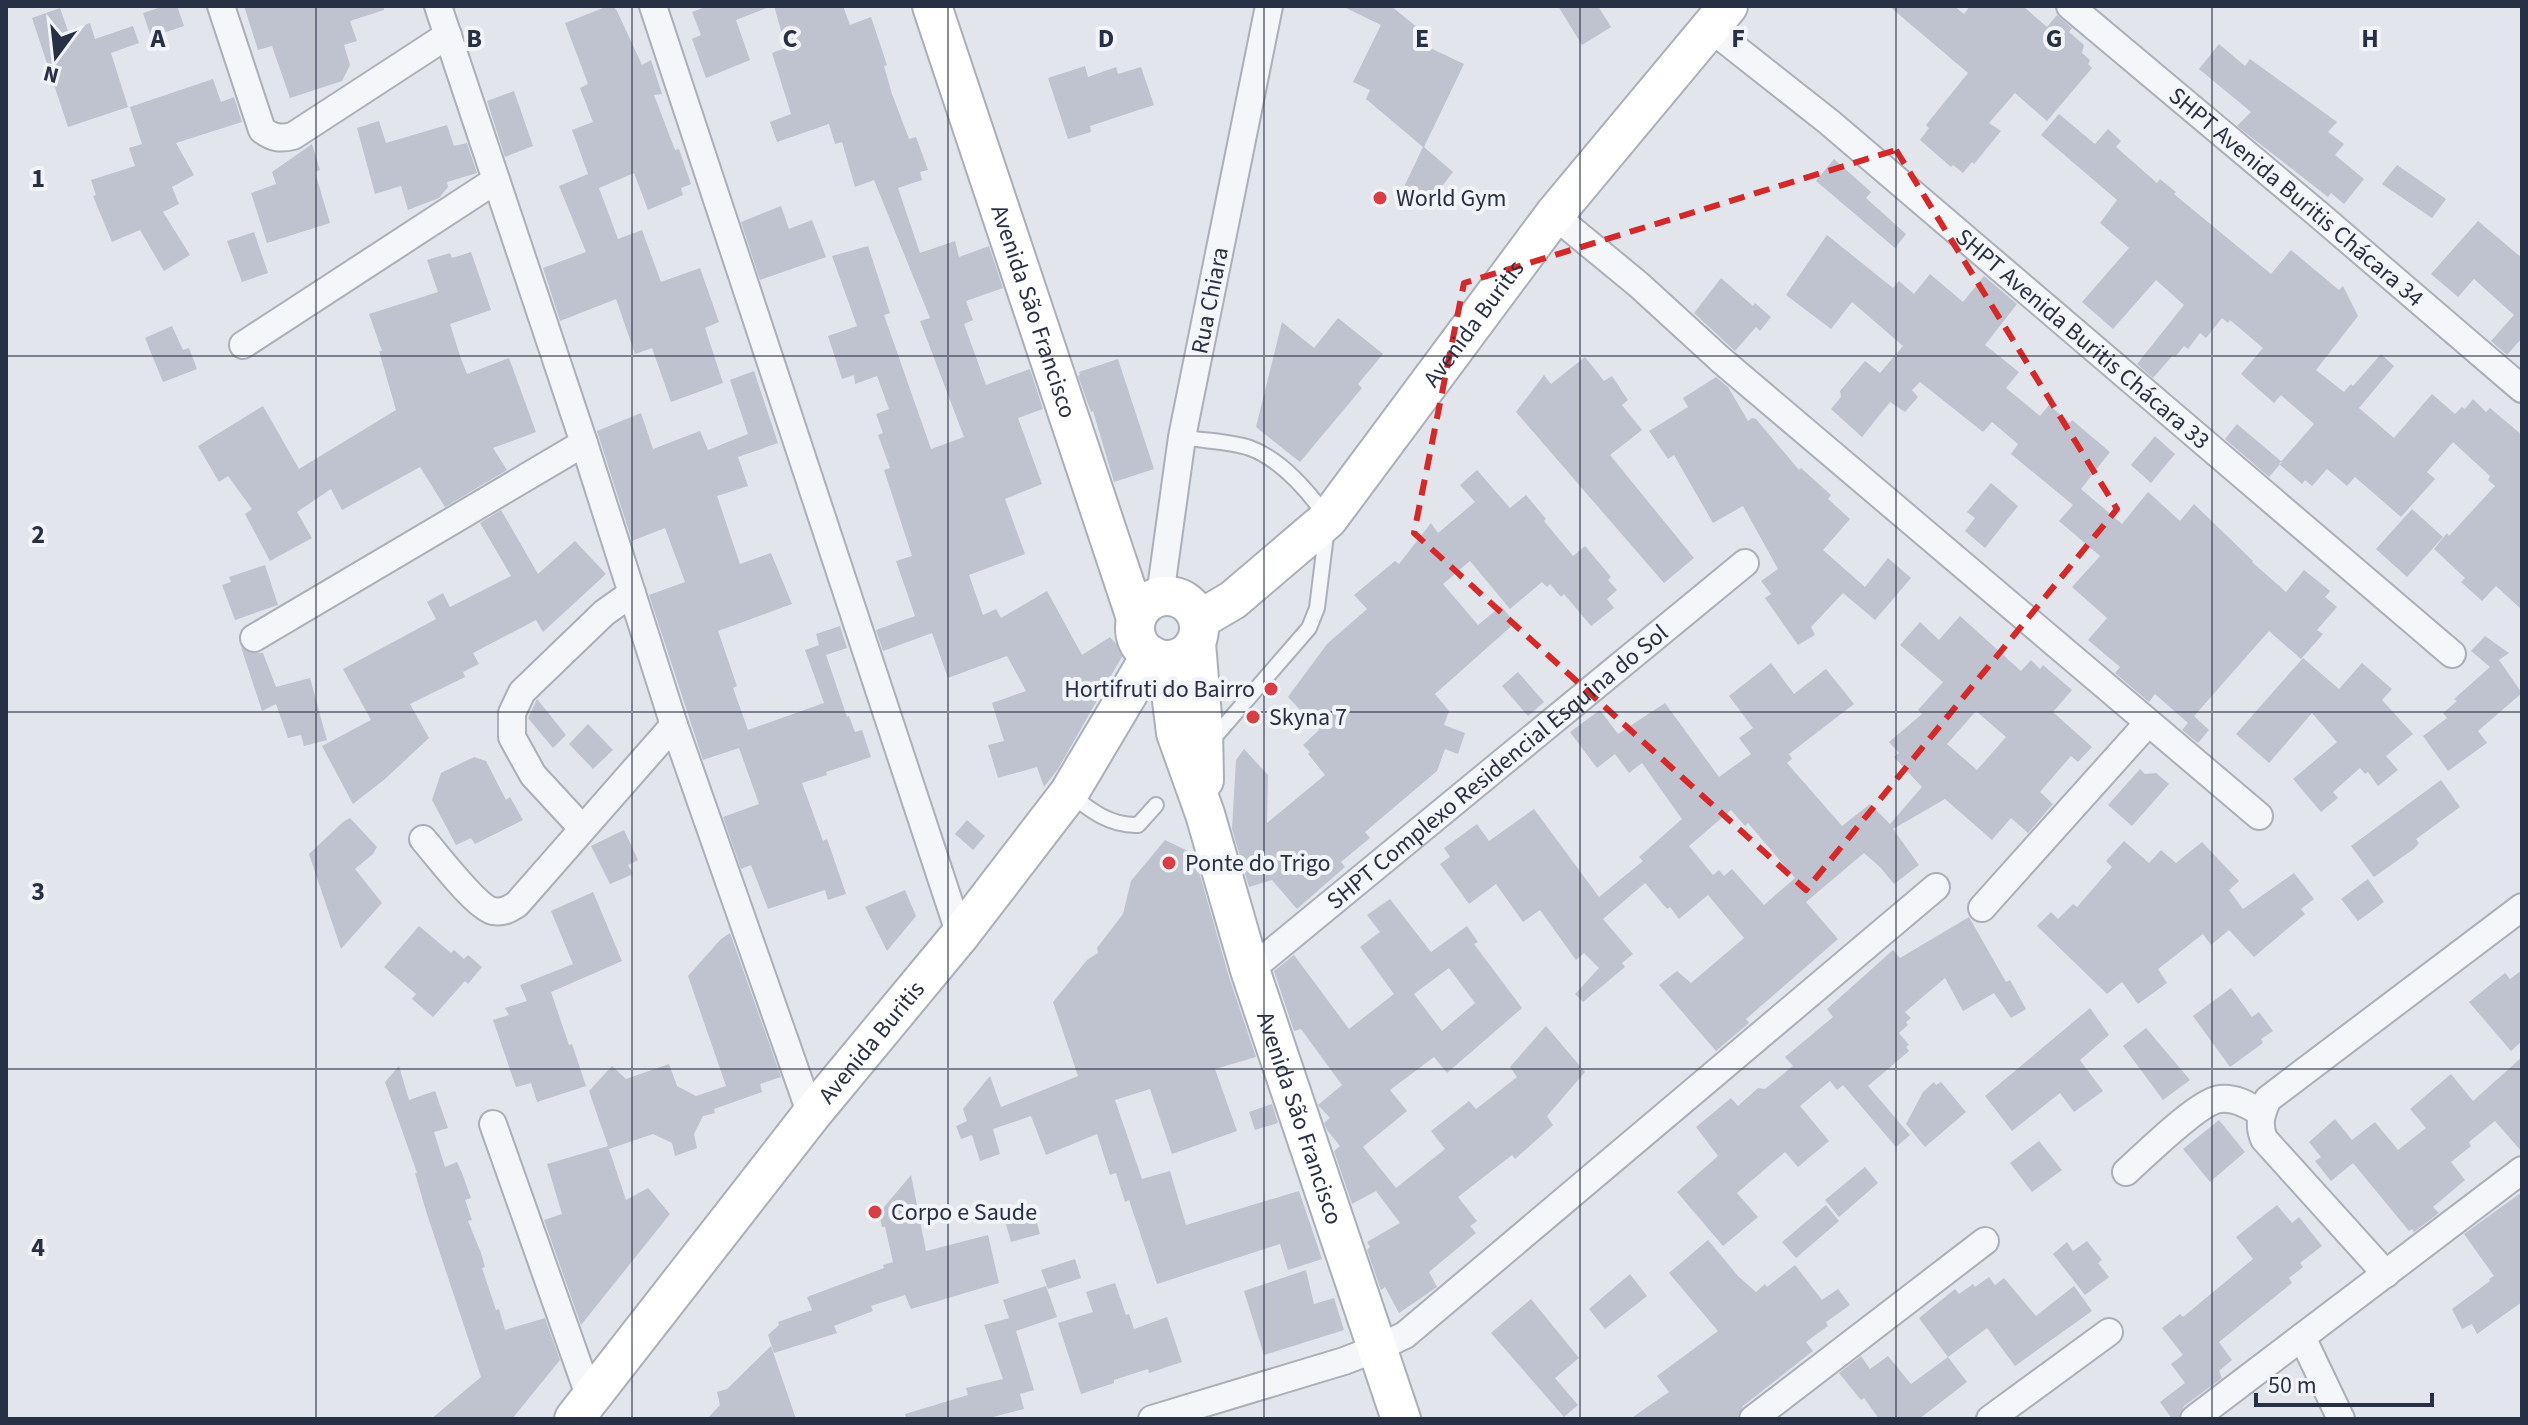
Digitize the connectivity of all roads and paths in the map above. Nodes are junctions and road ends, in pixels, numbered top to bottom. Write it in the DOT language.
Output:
graph roads {
  1 [pos="221,6"];
  2 [pos="438,6"];
  3 [pos="653,6"];
  4 [pos="932,6"];
  5 [pos="1269,6"];
  6 [pos="2070,6"];
  7 [pos="1719,17"];
  8 [pos="448,35"];
  9 [pos="496,180"];
  10 [pos="1554,215"];
  11 [pos="243,345"];
  12 [pos="2522,389"];
  13 [pos="1182,437"];
  14 [pos="584,443"];
  15 [pos="1328,519"];
  16 [pos="1745,563"];
  17 [pos="632,593"];
  18 [pos="1148,607"];
  19 [pos="254,638"];
  20 [pos="1178,645"];
  21 [pos="2452,654"];
  22 [pos="2148,723"];
  23 [pos="674,725"];
  24 [pos="1204,750"];
  25 [pos="1069,793"];
  26 [pos="1156,805"];
  27 [pos="1205,814"];
  28 [pos="2259,816"];
  29 [pos="582,828"];
  30 [pos="423,839"];
  31 [pos="1936,887"];
  32 [pos="2522,907"];
  33 [pos="1982,908"];
  34 [pos="960,935"];
  35 [pos="1250,970"];
  36 [pos="2262,1113"];
  37 [pos="811,1115"];
  38 [pos="493,1124"];
  39 [pos="2522,1170"];
  40 [pos="2126,1172"];
  41 [pos="1985,1241"];
  42 [pos="2386,1274"];
  43 [pos="2109,1332"];
  44 [pos="2302,1337"];
  45 [pos="1378,1348"];
  46 [pos="582,1408"];
  47 [pos="1152,1419"];
  48 [pos="1401,1419"];
  49 [pos="1753,1419"];
  50 [pos="1990,1419"];
  51 [pos="2194,1419"];
  52 [pos="2341,1419"];
  1 -- 8 [label="street"];
  2 -- 8 [label="street"];
  3 -- 34 [label="street"];
  4 -- 18 [label="street, Avenida São Francisco"];
  5 -- 13 [label="street, Rua Chiara"];
  6 -- 12 [label="street, SHPT Avenida Buritis Chácara 34"];
  7 -- 10 [label="street, Avenida Buritis"];
  7 -- 21 [label="street, SHPT Avenida Buritis Chácara 33"];
  8 -- 9 [label="street"];
  9 -- 11 [label="street"];
  9 -- 14 [label="street"];
  10 -- 15 [label="street, Avenida Buritis"];
  10 -- 22 [label="street"];
  13 -- 15 [label="lane"];
  13 -- 18 [label="street, Rua Chiara"];
  14 -- 17 [label="street"];
  14 -- 19 [label="street"];
  15 -- 20 [label="street, Avenida Buritis"];
  15 -- 24 [label="lane"];
  16 -- 35 [label="street, SHPT Complexo Residencial Esquina do Sol"];
  17 -- 23 [label="street"];
  17 -- 29 [label="street"];
  18 -- 20 [label="street"];
  18 -- 20 [label="street"];
  20 -- 24 [label="street, Avenida São Francisco"];
  20 -- 25 [label="street, Avenida Buritis"];
  20 -- 27 [label="street, Avenida São Francisco"];
  22 -- 28 [label="street"];
  22 -- 33 [label="street"];
  23 -- 29 [label="street"];
  23 -- 37 [label="street"];
  24 -- 27 [label="street, Avenida São Francisco"];
  25 -- 26 [label="lane"];
  25 -- 34 [label="street, Avenida Buritis"];
  27 -- 35 [label="street, Avenida São Francisco"];
  29 -- 30 [label="street"];
  31 -- 45 [label="street"];
  32 -- 36 [label="street"];
  34 -- 37 [label="street, Avenida Buritis"];
  35 -- 45 [label="street, Avenida São Francisco"];
  36 -- 40 [label="street"];
  36 -- 42 [label="street"];
  37 -- 46 [label="street, Avenida Buritis"];
  38 -- 46 [label="street"];
  39 -- 42 [label="street"];
  41 -- 49 [label="street"];
  42 -- 44 [label="street"];
  43 -- 50 [label="street"];
  44 -- 51 [label="street"];
  44 -- 52 [label="street"];
  45 -- 47 [label="street"];
  45 -- 48 [label="street, Avenida São Francisco"];
}
